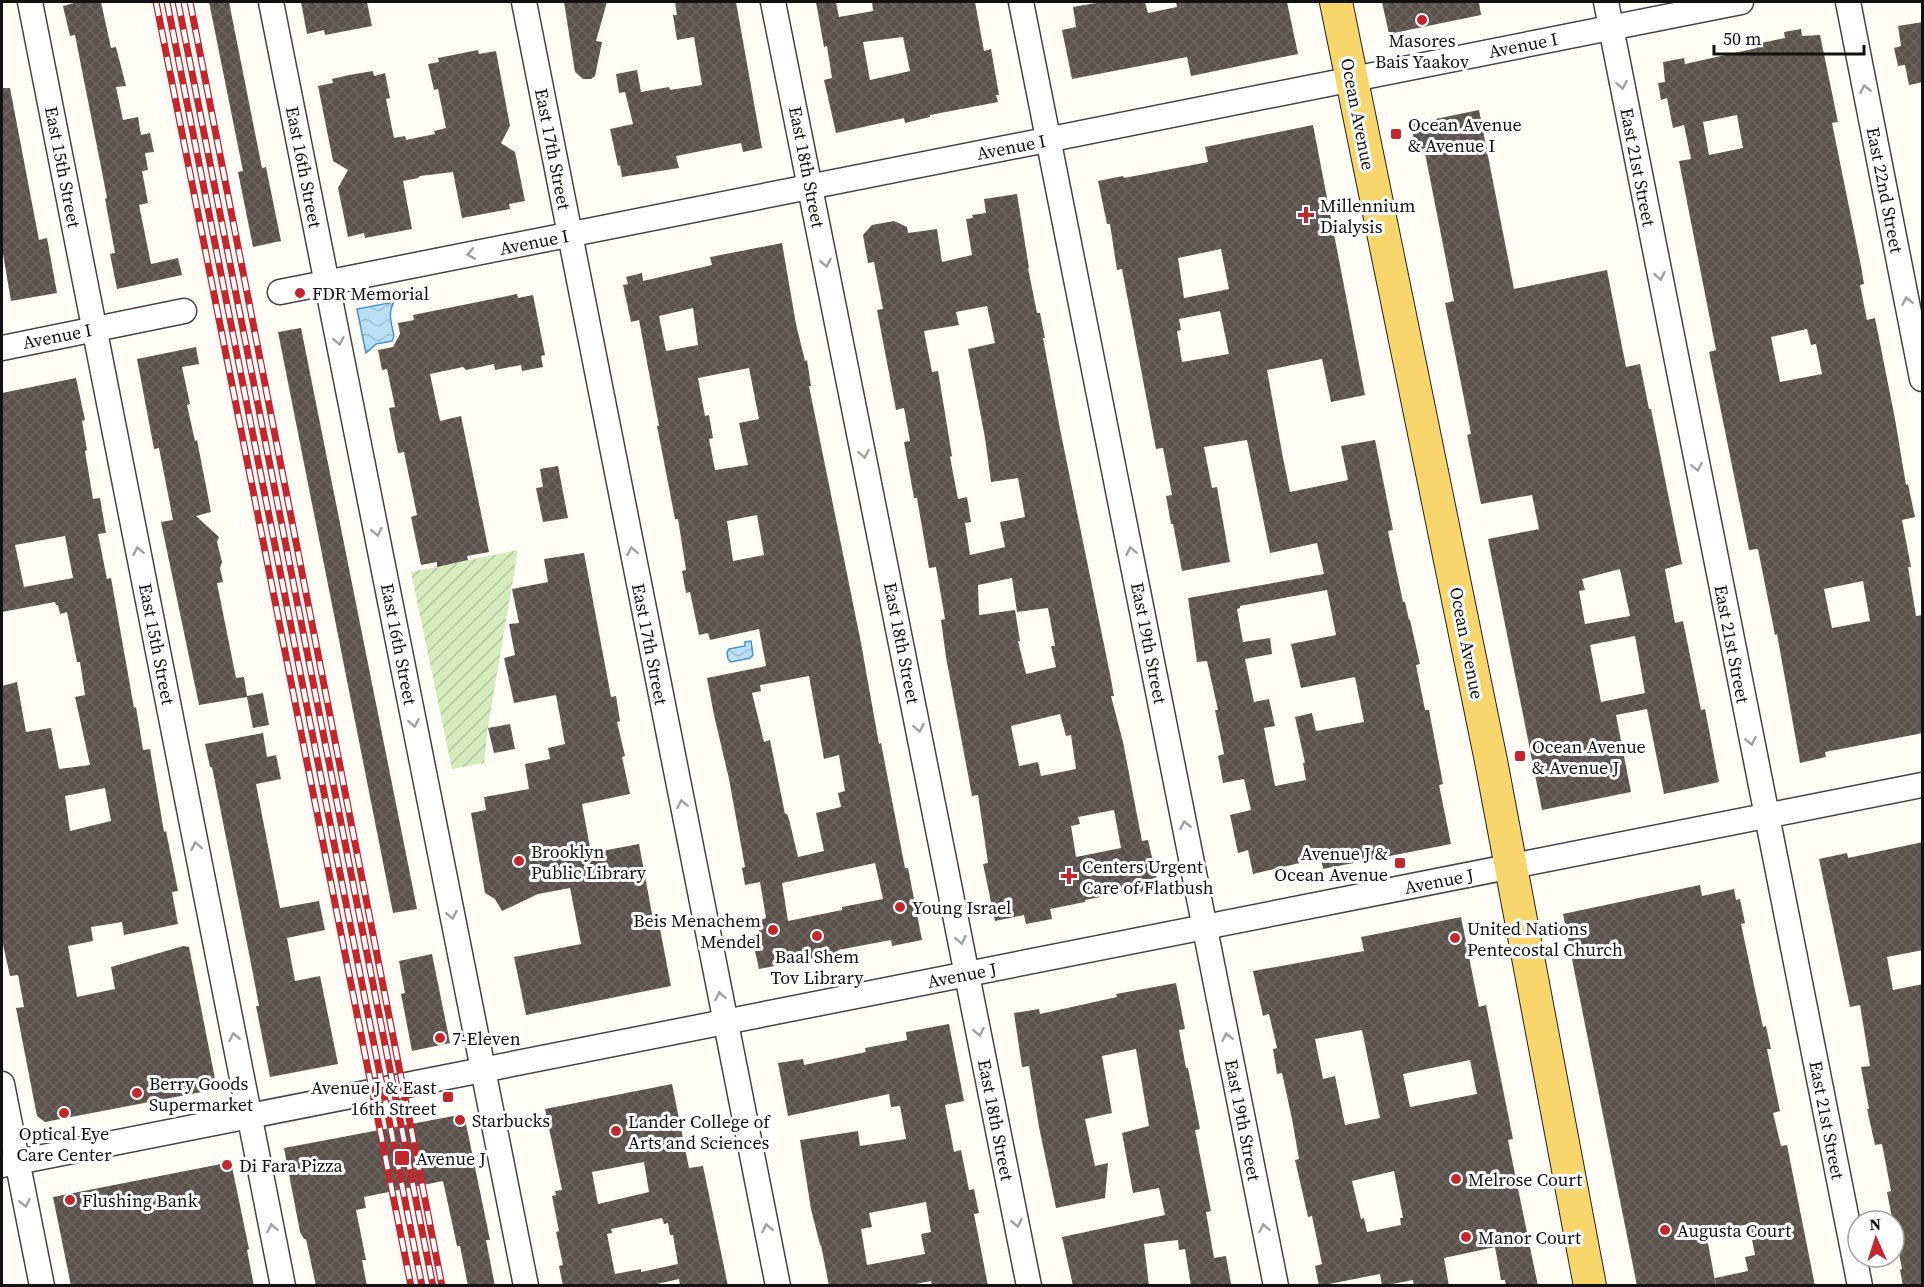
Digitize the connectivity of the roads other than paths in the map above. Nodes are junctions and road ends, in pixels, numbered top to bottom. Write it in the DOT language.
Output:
graph roads {
  1 [pos="30,2"];
  2 [pos="271,2"];
  3 [pos="524,2"];
  4 [pos="774,2"];
  5 [pos="1021,2"];
  6 [pos="1336,2"];
  7 [pos="1606,2"];
  8 [pos="1741,2"];
  9 [pos="1848,2"];
  10 [pos="1611,27"];
  11 [pos="1351,79"];
  12 [pos="1048,139"];
  13 [pos="811,185"];
  14 [pos="570,234"];
  15 [pos="327,284"];
  16 [pos="280,292"];
  17 [pos="184,311"];
  18 [pos="95,329"];
  19 [pos="2,348"];
  20 [pos="1923,379"];
  21 [pos="1923,785"];
  22 [pos="1766,816"];
  23 [pos="1511,866"];
  24 [pos="1205,927"];
  25 [pos="968,974"];
  26 [pos="725,1022"];
  27 [pos="483,1070"];
  28 [pos="2,1084"];
  29 [pos="250,1116"];
  30 [pos="9,1164"];
  31 [pos="42,1286"];
  32 [pos="283,1286"];
  33 [pos="526,1286"];
  34 [pos="778,1286"];
  35 [pos="1029,1286"];
  36 [pos="1276,1286"];
  37 [pos="1590,1286"];
  38 [pos="1860,1286"];
  1 -- 18 [label="street, East 15th Street"];
  2 -- 15 [label="street, East 16th Street"];
  3 -- 14 [label="street, East 17th Street"];
  4 -- 13 [label="street, East 18th Street"];
  5 -- 12 [label="street, East 19th Street"];
  6 -- 11 [label="main road, Ocean Avenue"];
  7 -- 10 [label="street, East 21st Street"];
  8 -- 10 [label="street, Avenue I"];
  20 -- 9 [label="street, East 22nd Street, one-way"];
  10 -- 11 [label="street, Avenue I"];
  10 -- 22 [label="street, East 21st Street, one-way"];
  11 -- 12 [label="street, Avenue I"];
  11 -- 23 [label="main road, Ocean Avenue"];
  12 -- 13 [label="street, Avenue I"];
  24 -- 12 [label="street, East 19th Street, one-way"];
  13 -- 14 [label="street, Avenue I"];
  13 -- 25 [label="street, East 18th Street, one-way"];
  14 -- 15 [label="street, Avenue I, one-way"];
  26 -- 14 [label="street, East 17th Street, one-way"];
  15 -- 16 [label="street, Avenue I"];
  15 -- 27 [label="street, East 16th Street, one-way"];
  17 -- 18 [label="street, Avenue I"];
  18 -- 19 [label="street, Avenue I"];
  29 -- 18 [label="street, East 15th Street, one-way"];
  21 -- 22 [label="street, Avenue J"];
  22 -- 23 [label="street, Avenue J"];
  22 -- 38 [label="street, East 21st Street"];
  23 -- 24 [label="street, Avenue J"];
  23 -- 37 [label="main road, Ocean Avenue"];
  24 -- 25 [label="street, Avenue J"];
  36 -- 24 [label="street, East 19th Street, one-way"];
  25 -- 26 [label="street, Avenue J"];
  25 -- 35 [label="street, East 18th Street, one-way"];
  26 -- 27 [label="street, Avenue J"];
  34 -- 26 [label="street, East 17th Street, one-way"];
  27 -- 29 [label="street, Avenue J"];
  27 -- 33 [label="street, East 16th Street"];
  28 -- 30 [label="street"];
  29 -- 30 [label="street, Avenue J"];
  32 -- 29 [label="street, East 15th Street, one-way"];
  30 -- 31 [label="street, one-way"];
}
